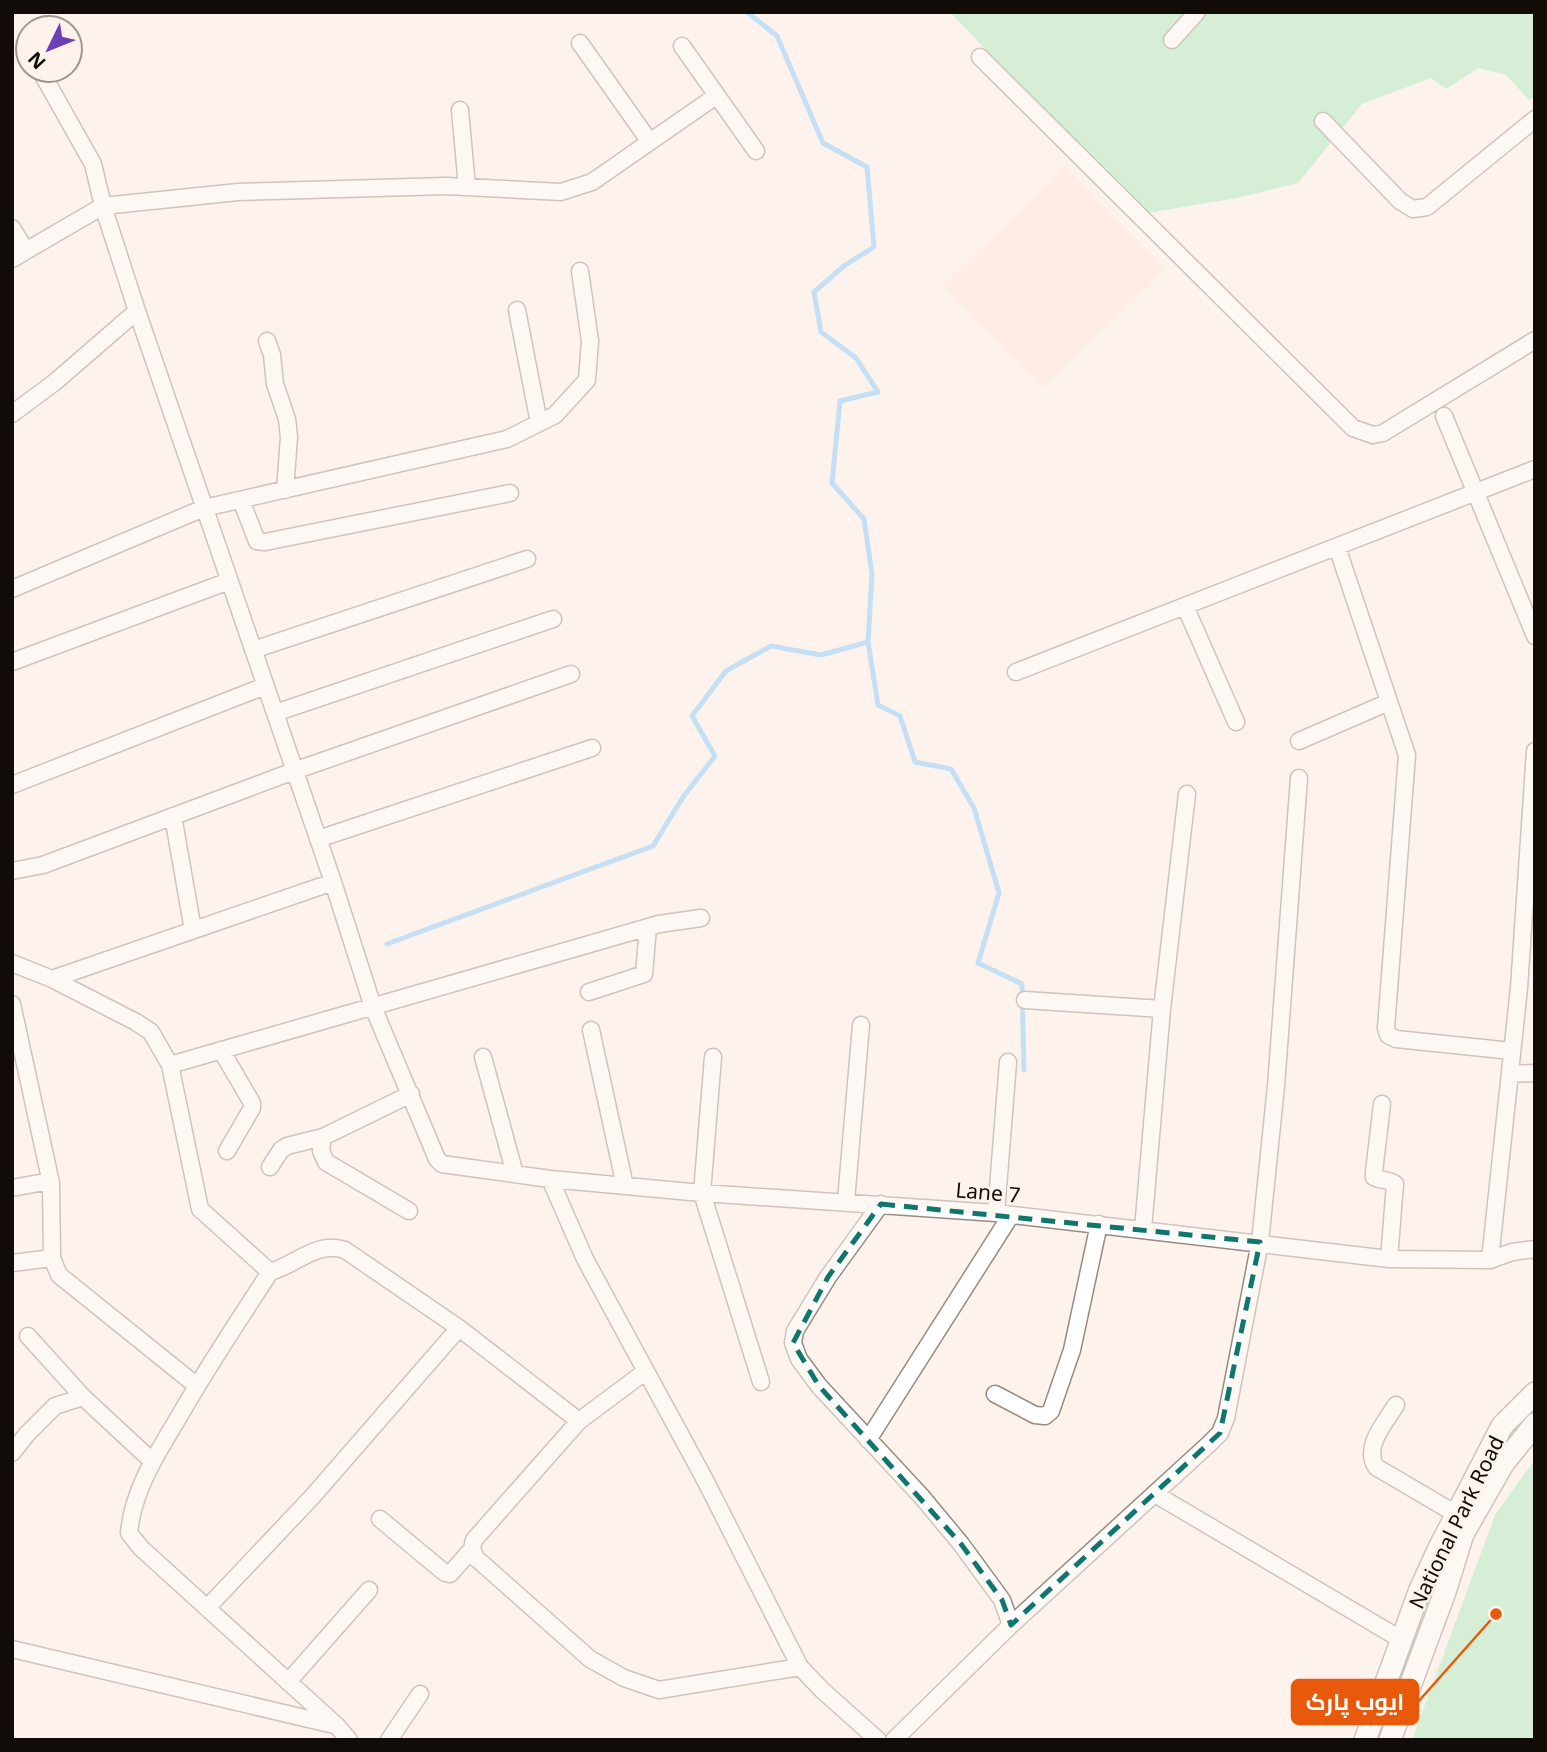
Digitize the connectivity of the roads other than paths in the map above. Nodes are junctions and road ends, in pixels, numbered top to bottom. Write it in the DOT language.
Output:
graph roads {
  1 [pos="1197,12"];
  2 [pos="1172,40"];
  3 [pos="580,43"];
  4 [pos="682,46"];
  5 [pos="980,57"];
  6 [pos="48,84"];
  7 [pos="716,96"];
  8 [pos="460,110"];
  9 [pos="1535,119"];
  10 [pos="1323,121"];
  11 [pos="650,142"];
  12 [pos="755,151"];
  13 [pos="467,187"];
  14 [pos="103,206"];
  15 [pos="12,228"];
  16 [pos="19,255"];
  17 [pos="580,271"];
  18 [pos="517,310"];
  19 [pos="136,311"];
  20 [pos="1535,340"];
  21 [pos="267,341"];
  22 [pos="12,414"];
  23 [pos="1444,416"];
  24 [pos="538,423"];
  25 [pos="1535,469"];
  26 [pos="285,490"];
  27 [pos="510,493"];
  28 [pos="1476,494"];
  29 [pos="242,500"];
  30 [pos="204,508"];
  31 [pos="1337,547"];
  32 [pos="527,559"];
  33 [pos="229,581"];
  34 [pos="12,589"];
  35 [pos="1185,606"];
  36 [pos="553,619"];
  37 [pos="1535,636"];
  38 [pos="253,650"];
  39 [pos="12,662"];
  40 [pos="1016,671"];
  41 [pos="571,674"];
  42 [pos="265,687"];
  43 [pos="1389,702"];
  44 [pos="275,713"];
  45 [pos="1236,722"];
  46 [pos="1299,740"];
  47 [pos="592,748"];
  48 [pos="1535,751"];
  49 [pos="294,771"];
  50 [pos="1299,778"];
  51 [pos="12,785"];
  52 [pos="1187,794"];
  53 [pos="173,816"];
  54 [pos="318,839"];
  55 [pos="12,871"];
  56 [pos="333,882"];
  57 [pos="701,918"];
  58 [pos="648,927"];
  59 [pos="193,930"];
  60 [pos="12,963"];
  61 [pos="52,979"];
  62 [pos="589,992"];
  63 [pos="1026,1000"];
  64 [pos="12,1004"];
  65 [pos="373,1007"];
  66 [pos="1162,1009"];
  67 [pos="860,1025"];
  68 [pos="591,1030"];
  69 [pos="221,1051"];
  70 [pos="1512,1051"];
  71 [pos="484,1057"];
  72 [pos="713,1057"];
  73 [pos="1008,1062"];
  74 [pos="170,1065"];
  75 [pos="1535,1073"];
  76 [pos="1510,1074"];
  77 [pos="411,1094"];
  78 [pos="1382,1104"];
  79 [pos="323,1137"];
  80 [pos="228,1151"];
  81 [pos="270,1167"];
  82 [pos="515,1174"];
  83 [pos="550,1179"];
  84 [pos="50,1181"];
  85 [pos="625,1186"];
  86 [pos="12,1188"];
  87 [pos="702,1193"];
  88 [pos="846,1201"];
  89 [pos="881,1204"];
  90 [pos="409,1211"];
  91 [pos="1004,1214"];
  92 [pos="1100,1224"];
  93 [pos="1143,1229"];
  94 [pos="1260,1242"];
  95 [pos="1535,1249"];
  96 [pos="52,1258"];
  97 [pos="1389,1259"];
  98 [pos="1489,1260"];
  99 [pos="12,1263"];
  100 [pos="270,1272"];
  101 [pos="459,1328"];
  102 [pos="28,1336"];
  103 [pos="646,1371"];
  104 [pos="761,1382"];
  105 [pos="197,1386"];
  106 [pos="1535,1393"];
  107 [pos="995,1394"];
  108 [pos="83,1397"];
  109 [pos="1396,1405"];
  110 [pos="579,1421"];
  111 [pos="1535,1424"];
  112 [pos="868,1440"];
  113 [pos="14,1447"];
  114 [pos="152,1461"];
  115 [pos="1155,1494"];
  116 [pos="1456,1514"];
  117 [pos="380,1519"];
  118 [pos="472,1549"];
  119 [pos="1447,1554"];
  120 [pos="369,1590"];
  121 [pos="207,1608"];
  122 [pos="1011,1625"];
  123 [pos="1402,1640"];
  124 [pos="12,1649"];
  125 [pos="800,1667"];
  126 [pos="288,1682"];
  127 [pos="420,1694"];
  128 [pos="337,1726"];
  129 [pos="349,1740"];
  130 [pos="389,1740"];
  131 [pos="878,1740"];
  132 [pos="894,1740"];
  133 [pos="1365,1740"];
  134 [pos="1390,1740"];
  1 -- 2 [label="street"];
  3 -- 11 [label="street"];
  4 -- 7 [label="street"];
  5 -- 20 [label="street"];
  6 -- 14 [label="street"];
  7 -- 11 [label="street"];
  7 -- 12 [label="street"];
  8 -- 13 [label="street"];
  9 -- 10 [label="street"];
  11 -- 13 [label="street"];
  13 -- 14 [label="street"];
  14 -- 16 [label="street"];
  14 -- 19 [label="street"];
  15 -- 16 [label="street"];
  17 -- 24 [label="street"];
  18 -- 24 [label="street"];
  19 -- 22 [label="street"];
  19 -- 30 [label="street"];
  21 -- 26 [label="street"];
  23 -- 28 [label="street"];
  24 -- 26 [label="street"];
  25 -- 28 [label="street"];
  26 -- 29 [label="street"];
  27 -- 29 [label="street"];
  28 -- 31 [label="street"];
  28 -- 37 [label="street"];
  29 -- 30 [label="street"];
  30 -- 33 [label="street"];
  30 -- 34 [label="street"];
  31 -- 35 [label="street"];
  31 -- 43 [label="street"];
  32 -- 38 [label="street"];
  33 -- 38 [label="street"];
  33 -- 39 [label="street"];
  35 -- 40 [label="street"];
  35 -- 45 [label="street"];
  36 -- 44 [label="street"];
  38 -- 42 [label="street"];
  41 -- 49 [label="street"];
  42 -- 44 [label="street"];
  42 -- 51 [label="street"];
  43 -- 46 [label="street"];
  43 -- 70 [label="street"];
  44 -- 49 [label="street"];
  47 -- 54 [label="street"];
  48 -- 70 [label="street"];
  49 -- 53 [label="street"];
  49 -- 54 [label="street"];
  50 -- 94 [label="street"];
  52 -- 66 [label="street"];
  53 -- 55 [label="street"];
  53 -- 59 [label="street"];
  54 -- 56 [label="street"];
  56 -- 59 [label="street"];
  56 -- 65 [label="street"];
  57 -- 58 [label="street"];
  58 -- 62 [label="street"];
  58 -- 65 [label="street"];
  59 -- 61 [label="street"];
  60 -- 61 [label="street"];
  61 -- 74 [label="street"];
  63 -- 66 [label="street"];
  64 -- 84 [label="street"];
  65 -- 69 [label="street"];
  65 -- 77 [label="street"];
  66 -- 93 [label="street"];
  67 -- 88 [label="street"];
  68 -- 85 [label="street"];
  69 -- 74 [label="street"];
  69 -- 80 [label="street"];
  70 -- 76 [label="street"];
  71 -- 82 [label="street"];
  72 -- 87 [label="street"];
  73 -- 91 [label="street"];
  74 -- 100 [label="street"];
  75 -- 76 [label="street"];
  76 -- 98 [label="street"];
  77 -- 79 [label="street"];
  77 -- 82 [label="street, Lane 7"];
  78 -- 97 [label="street"];
  79 -- 81 [label="street"];
  79 -- 90 [label="street"];
  82 -- 83 [label="street, Lane 7"];
  83 -- 85 [label="street, Lane 7"];
  83 -- 103 [label="street"];
  84 -- 86 [label="street"];
  84 -- 96 [label="street"];
  85 -- 87 [label="street, Lane 7"];
  87 -- 88 [label="street, Lane 7"];
  87 -- 104 [label="street"];
  88 -- 89 [label="street, Lane 7"];
  89 -- 91 [label="street, Lane 7"];
  89 -- 112 [label="street"];
  91 -- 92 [label="street, Lane 7"];
  91 -- 112 [label="street"];
  92 -- 93 [label="street, Lane 7"];
  92 -- 107 [label="street"];
  93 -- 94 [label="street, Lane 7"];
  94 -- 97 [label="street, Lane 7"];
  94 -- 115 [label="street"];
  95 -- 98 [label="street, Lane 7"];
  96 -- 99 [label="street"];
  96 -- 105 [label="street"];
  97 -- 98 [label="street, Lane 7"];
  100 -- 101 [label="street"];
  100 -- 105 [label="street"];
  101 -- 110 [label="street"];
  101 -- 121 [label="street"];
  102 -- 108 [label="street"];
  103 -- 110 [label="street"];
  103 -- 125 [label="street"];
  105 -- 114 [label="street"];
  106 -- 116 [label="main road, National Park Road"];
  108 -- 113 [label="street"];
  108 -- 114 [label="street"];
  109 -- 116 [label="street"];
  110 -- 118 [label="street"];
  111 -- 119 [label="main road, National Park Road"];
  112 -- 122 [label="street"];
  114 -- 121 [label="street"];
  115 -- 122 [label="street"];
  115 -- 123 [label="street"];
  116 -- 119 [label="main road, National Park Road"];
  117 -- 118 [label="street"];
  118 -- 125 [label="street"];
  119 -- 123 [label="main road, National Park Road"];
  119 -- 134 [label="main road, National Park Road"];
  120 -- 126 [label="street"];
  121 -- 126 [label="street"];
  122 -- 132 [label="street"];
  123 -- 133 [label="main road, National Park Road"];
  124 -- 128 [label="street"];
  125 -- 131 [label="street"];
  126 -- 128 [label="street"];
  127 -- 130 [label="street"];
  128 -- 129 [label="street"];
}
